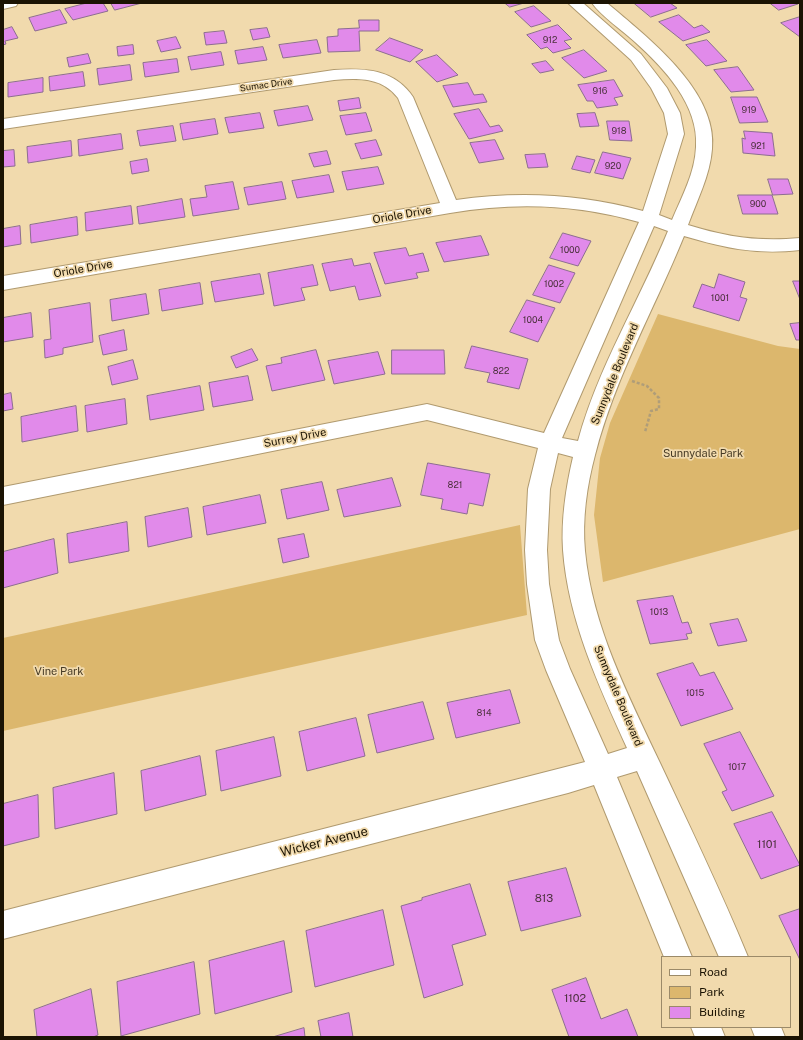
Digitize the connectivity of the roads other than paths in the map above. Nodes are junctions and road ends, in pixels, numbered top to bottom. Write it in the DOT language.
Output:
graph roads {
  1 [pos="11,3"];
  2 [pos="575,3"];
  3 [pos="598,3"];
  4 [pos="3,5"];
  5 [pos="3,124"];
  6 [pos="450,207"];
  7 [pos="649,219"];
  8 [pos="678,229"];
  9 [pos="800,244"];
  10 [pos="3,283"];
  11 [pos="550,442"];
  12 [pos="586,452"];
  13 [pos="3,496"];
  14 [pos="643,756"];
  15 [pos="601,769"];
  16 [pos="3,925"];
  17 [pos="678,956"];
  18 [pos="734,956"];
  1 -- 4 [label="street"];
  2 -- 7 [label="street"];
  3 -- 8 [label="street, Sunnydale Boulevard"];
  5 -- 6 [label="street, Sumac Drive"];
  6 -- 7 [label="street, Oriole Drive"];
  6 -- 10 [label="street, Oriole Drive"];
  7 -- 8 [label="street, Oriole Drive"];
  7 -- 11 [label="street"];
  8 -- 9 [label="street, Oriole Drive"];
  8 -- 12 [label="street, Sunnydale Boulevard"];
  11 -- 12 [label="street, Surrey Drive"];
  11 -- 13 [label="street, Surrey Drive"];
  11 -- 15 [label="street"];
  12 -- 14 [label="street, Sunnydale Boulevard"];
  14 -- 15 [label="street, Wicker Avenue"];
  14 -- 18 [label="street, Sunnydale Boulevard"];
  15 -- 16 [label="street, Wicker Avenue"];
  15 -- 17 [label="street"];
}
